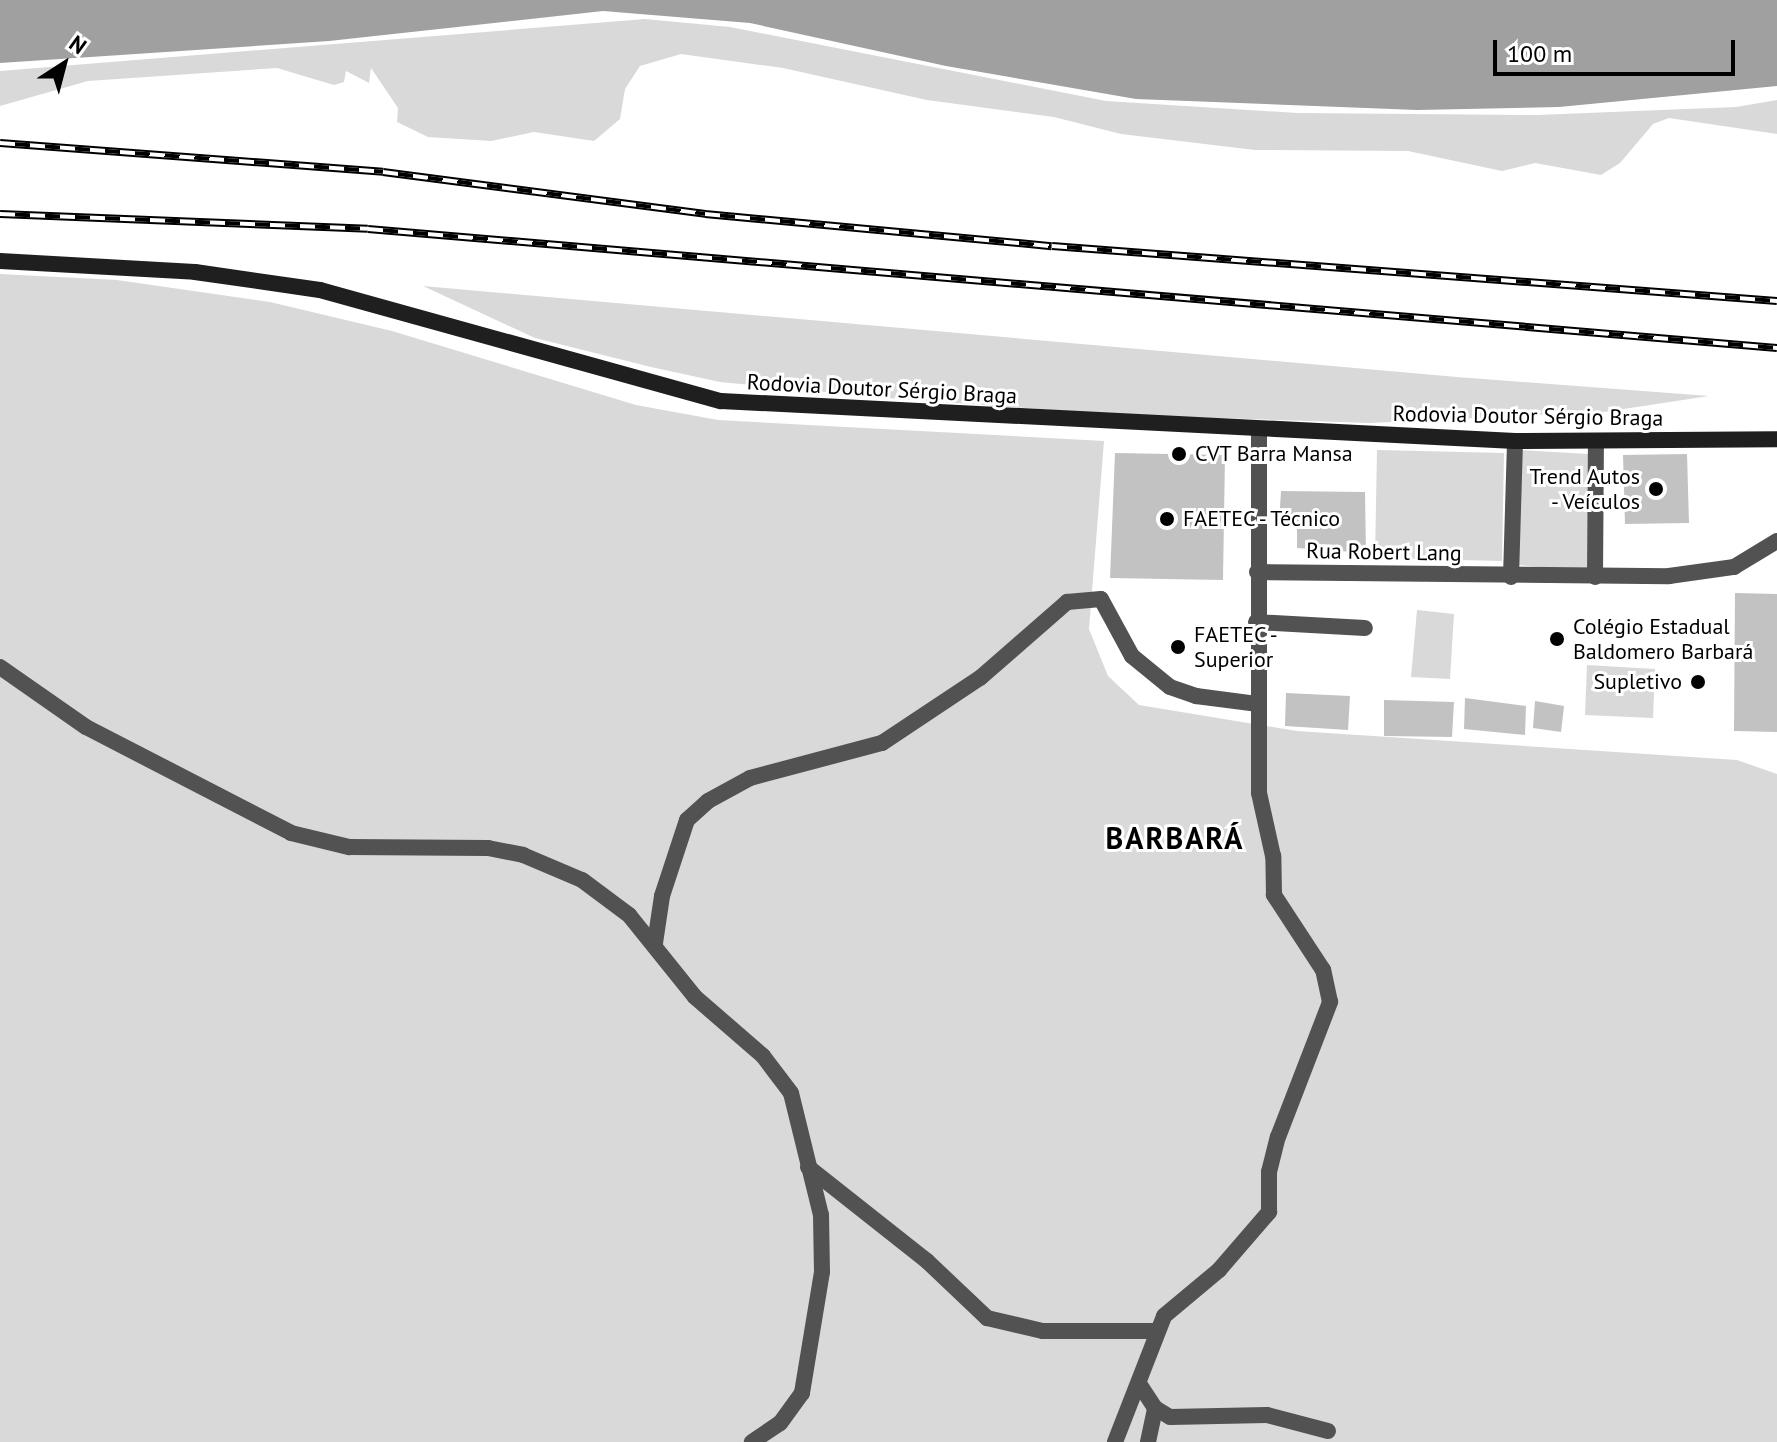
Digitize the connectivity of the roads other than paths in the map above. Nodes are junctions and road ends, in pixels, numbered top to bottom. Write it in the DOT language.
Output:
graph roads {
  1 [pos="0,261"];
  2 [pos="1259,431"];
  3 [pos="1777,439"];
  4 [pos="1515,441"];
  5 [pos="1596,441"];
  6 [pos="1777,541"];
  7 [pos="1257,572"];
  8 [pos="1511,577"];
  9 [pos="1595,577"];
  10 [pos="1256,622"];
  11 [pos="1365,628"];
  12 [pos="0,667"];
  13 [pos="1259,710"];
  14 [pos="655,943"];
  15 [pos="808,1167"];
  16 [pos="1154,1331"];
  17 [pos="1140,1385"];
  18 [pos="1155,1408"];
  19 [pos="1328,1431"];
  20 [pos="752,1442"];
  21 [pos="1115,1442"];
  22 [pos="1148,1442"];
  1 -- 2 [label="main road, Rodovia Doutor Sérgio Braga"];
  2 -- 4 [label="main road, Rodovia Doutor Sérgio Braga"];
  2 -- 7 [label="street"];
  3 -- 5 [label="main road, Rodovia Doutor Sérgio Braga"];
  4 -- 5 [label="main road, Rodovia Doutor Sérgio Braga"];
  4 -- 8 [label="street"];
  5 -- 9 [label="street"];
  6 -- 9 [label="street, Rua Robert Lang"];
  7 -- 8 [label="street, Rua Robert Lang"];
  7 -- 10 [label="street"];
  8 -- 9 [label="street, Rua Robert Lang"];
  10 -- 11 [label="street"];
  10 -- 13 [label="street"];
  12 -- 14 [label="street"];
  13 -- 14 [label="street"];
  13 -- 16 [label="street"];
  14 -- 15 [label="street"];
  15 -- 16 [label="street"];
  15 -- 20 [label="street"];
  16 -- 17 [label="street"];
  17 -- 18 [label="street"];
  17 -- 21 [label="street"];
  18 -- 19 [label="street"];
  18 -- 22 [label="street"];
}
